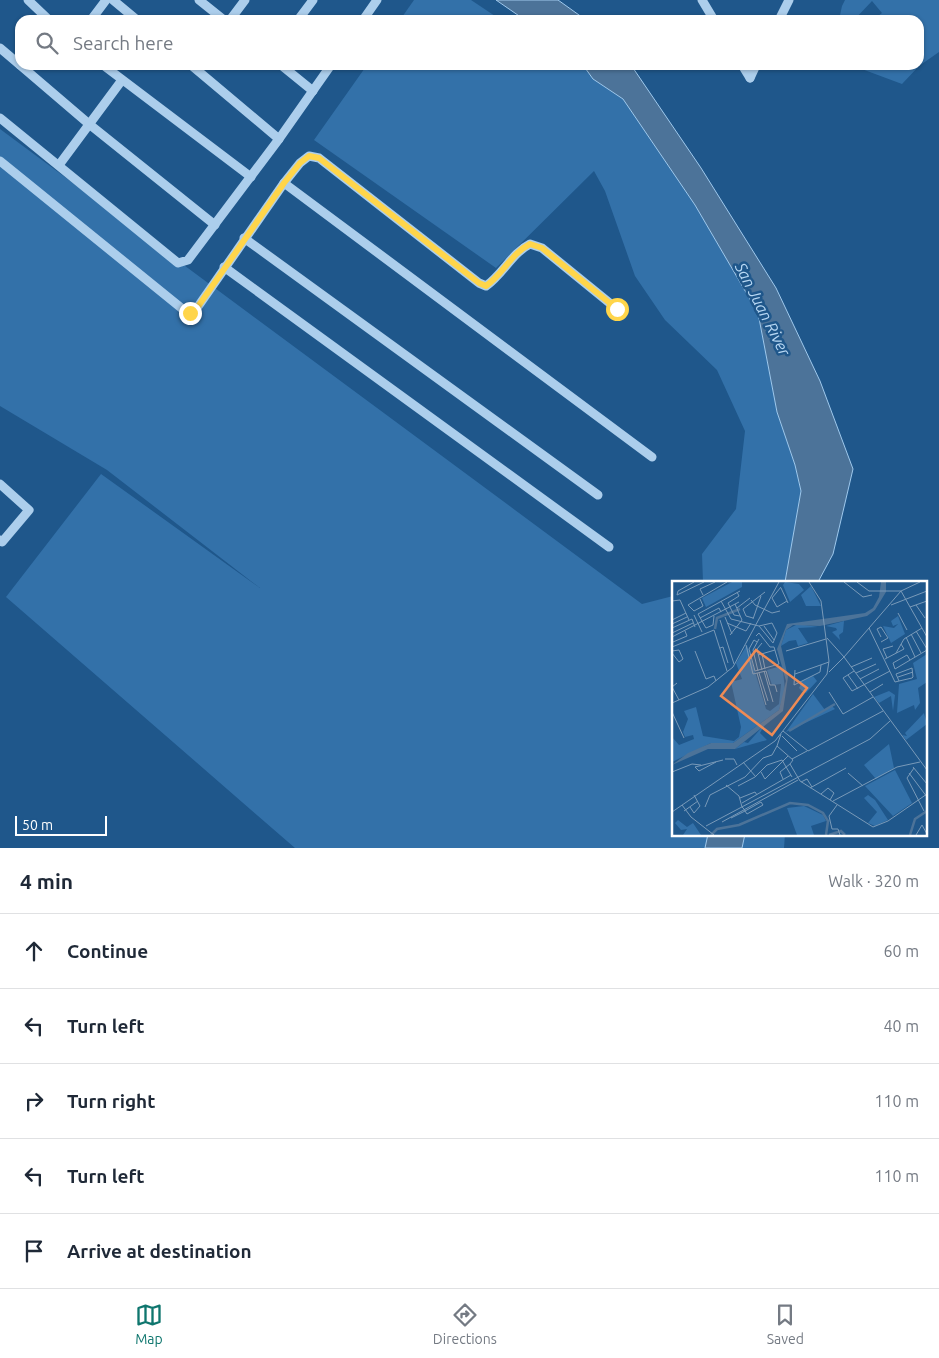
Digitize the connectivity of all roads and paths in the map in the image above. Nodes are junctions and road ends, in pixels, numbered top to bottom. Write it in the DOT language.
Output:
graph roads {
  1 [pos="28,0"];
  2 [pos="106,0"];
  3 [pos="113,0"];
  4 [pos="199,0"];
  5 [pos="245,0"];
  6 [pos="313,0"];
  7 [pos="377,0"];
  8 [pos="702,0"];
  9 [pos="789,0"];
  10 [pos="43,15"];
  11 [pos="95,15"];
  12 [pos="131,15"];
  13 [pos="218,15"];
  14 [pos="234,15"];
  15 [pos="302,15"];
  16 [pos="366,15"];
  17 [pos="711,15"];
  18 [pos="782,15"];
  19 [pos="0,48"];
  20 [pos="15,61"];
  21 [pos="26,70"];
  22 [pos="109,70"];
  23 [pos="197,70"];
  24 [pos="287,70"];
  25 [pos="328,70"];
  26 [pos="745,70"];
  27 [pos="754,70"];
  28 [pos="122,80"];
  29 [pos="313,91"];
  30 [pos="0,118"];
  31 [pos="89,124"];
  32 [pos="279,139"];
  33 [pos="0,161"];
  34 [pos="59,165"];
  35 [pos="251,177"];
  36 [pos="284,183"];
  37 [pos="215,225"];
  38 [pos="244,238"];
  39 [pos="224,267"];
  40 [pos="617,309"];
  41 [pos="652,457"];
  42 [pos="0,484"];
  43 [pos="598,495"];
  44 [pos="0,540"];
  45 [pos="609,547"];
  1 -- 10 [label="street"];
  2 -- 11 [label="street"];
  3 -- 12 [label="street"];
  4 -- 13 [label="street"];
  5 -- 14 [label="street"];
  6 -- 15 [label="street"];
  7 -- 16 [label="street"];
  8 -- 17 [label="street"];
  9 -- 18 [label="street"];
  19 -- 20 [label="street"];
  21 -- 31 [label="street"];
  22 -- 28 [label="street"];
  23 -- 32 [label="street"];
  24 -- 29 [label="street"];
  25 -- 29 [label="street"];
  26 -- 27 [label="street"];
  28 -- 31 [label="street"];
  28 -- 35 [label="street"];
  29 -- 32 [label="street"];
  30 -- 34 [label="street"];
  31 -- 34 [label="street"];
  31 -- 37 [label="street"];
  32 -- 35 [label="street"];
  33 -- 39 [label="street"];
  34 -- 37 [label="street"];
  35 -- 37 [label="street"];
  36 -- 38 [label="street"];
  36 -- 40 [label="street"];
  36 -- 41 [label="street"];
  38 -- 39 [label="street"];
  38 -- 43 [label="street"];
  39 -- 45 [label="street"];
  42 -- 44 [label="street"];
}
